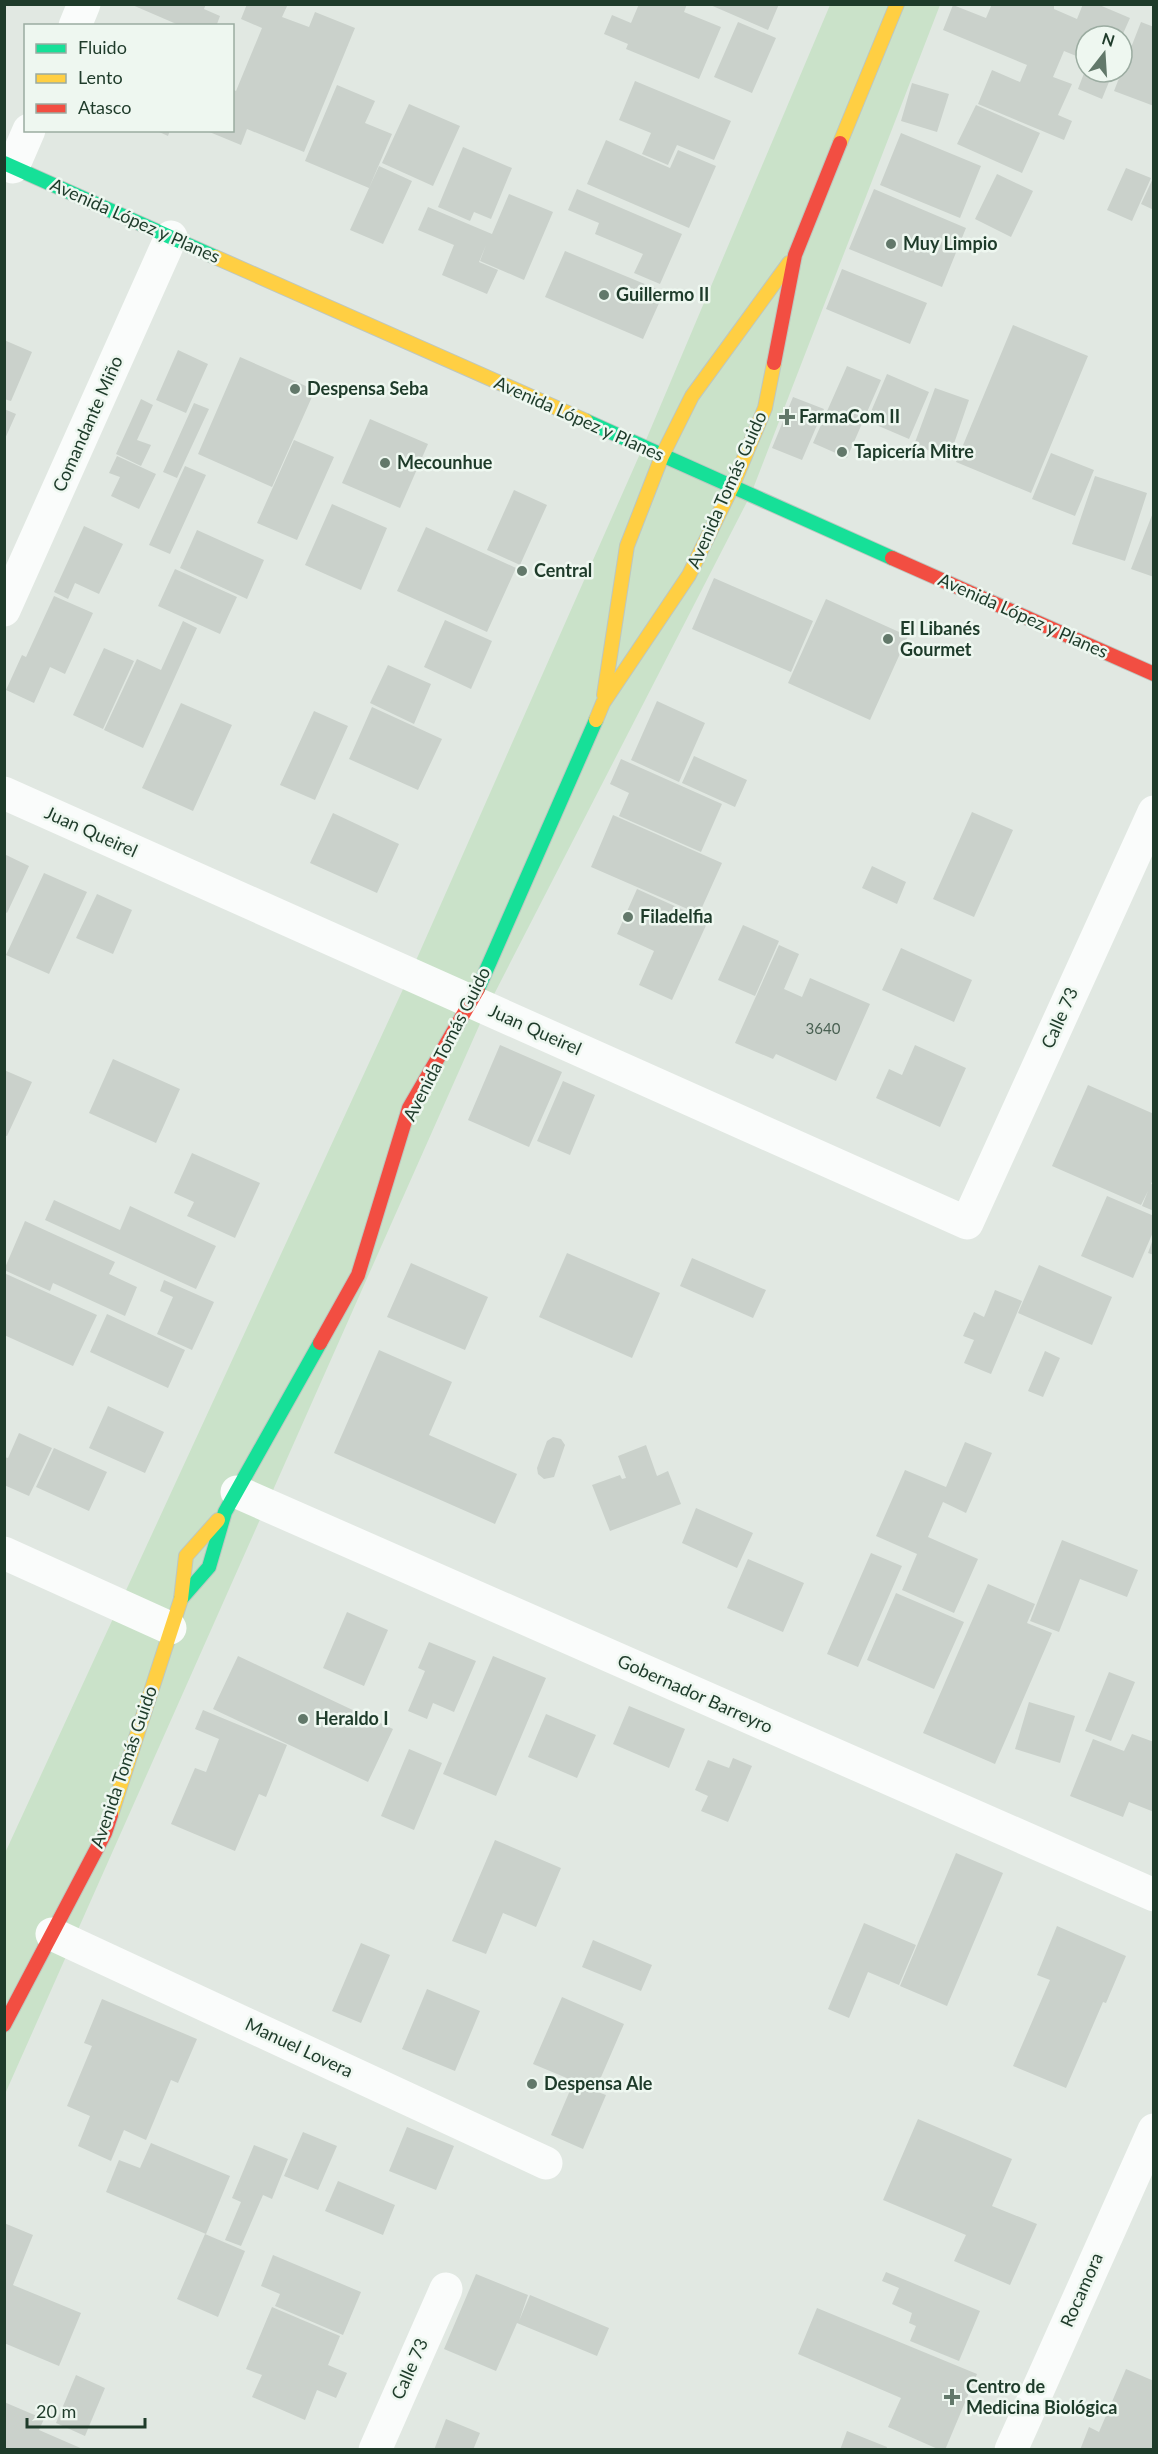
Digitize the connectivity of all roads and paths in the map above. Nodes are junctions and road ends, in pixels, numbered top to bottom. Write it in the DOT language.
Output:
graph roads {
  1 [pos="84,4"];
  2 [pos="897,4"];
  3 [pos="76,24"];
  4 [pos="28,132"];
  5 [pos="9,165"];
  6 [pos="171,237"];
  7 [pos="795,255"];
  8 [pos="662,456"];
  9 [pos="732,487"];
  10 [pos="4,610"];
  11 [pos="1154,674"];
  12 [pos="603,703"];
  13 [pos="4,793"];
  14 [pos="1154,812"];
  15 [pos="472,1002"];
  16 [pos="967,1223"];
  17 [pos="231,1502"];
  18 [pos="4,1553"];
  19 [pos="176,1613"];
  20 [pos="1154,1895"];
  21 [pos="52,1934"];
  22 [pos="4,2025"];
  23 [pos="1154,2130"];
  24 [pos="546,2163"];
  25 [pos="446,2289"];
  26 [pos="375,2450"];
  27 [pos="1011,2450"];
  1 -- 3 [label="street"];
  2 -- 7 [label="main road, Avenida Tomás Guido"];
  4 -- 5 [label="street"];
  5 -- 6 [label="main road, Avenida López y Planes"];
  6 -- 8 [label="main road, Avenida López y Planes"];
  6 -- 10 [label="street, Comandante Miño"];
  7 -- 8 [label="main road, Avenida Tomás Guido"];
  7 -- 9 [label="main road, Avenida Tomás Guido"];
  8 -- 9 [label="main road, Avenida López y Planes"];
  8 -- 12 [label="main road, Avenida Tomás Guido"];
  9 -- 11 [label="main road, Avenida López y Planes"];
  9 -- 12 [label="main road, Avenida Tomás Guido"];
  12 -- 15 [label="main road, Avenida Tomás Guido"];
  13 -- 15 [label="street, Juan Queirel"];
  14 -- 16 [label="street, Calle 73"];
  15 -- 16 [label="street, Juan Queirel"];
  15 -- 17 [label="main road, Avenida Tomás Guido"];
  17 -- 19 [label="main road, Avenida Tomás Guido"];
  17 -- 19 [label="main road, Avenida Tomás Guido"];
  17 -- 20 [label="street, Gobernador Barreyro"];
  18 -- 19 [label="street"];
  19 -- 21 [label="main road, Avenida Tomás Guido"];
  21 -- 22 [label="main road, Avenida Tomás Guido"];
  21 -- 24 [label="street, Manuel Lovera"];
  23 -- 27 [label="street, Rocamora"];
  25 -- 26 [label="street, Calle 73"];
}
